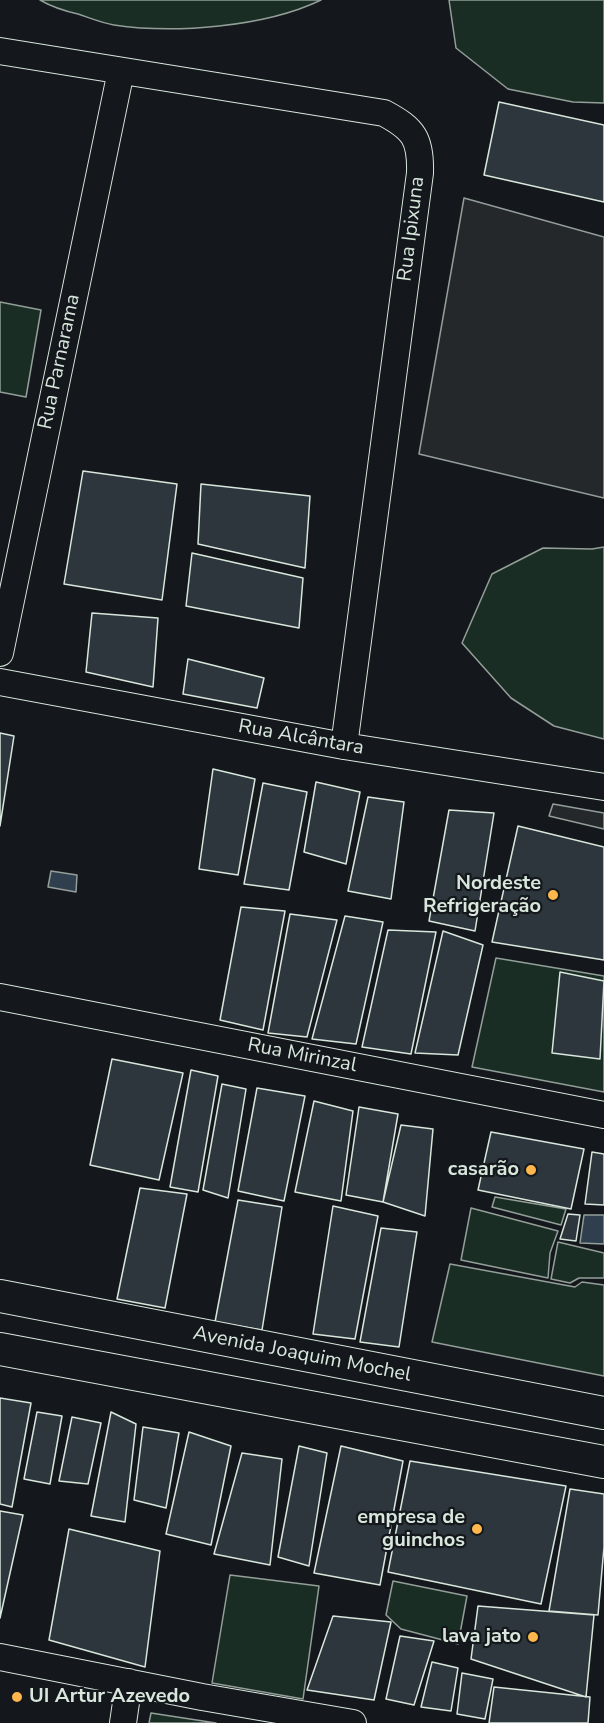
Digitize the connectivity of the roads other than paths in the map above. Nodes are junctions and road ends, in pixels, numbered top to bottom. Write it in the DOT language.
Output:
graph roads {
  1 [pos="0,51"];
  2 [pos="121,71"];
  3 [pos="0,653"];
  4 [pos="0,682"];
  5 [pos="344,746"];
  6 [pos="604,787"];
  7 [pos="0,997"];
  8 [pos="604,1115"];
  9 [pos="0,1296"];
  10 [pos="0,1348"];
  11 [pos="604,1413"];
  12 [pos="604,1462"];
  13 [pos="0,1657"];
  14 [pos="129,1682"];
  15 [pos="123,1723"];
  16 [pos="353,1723"];
  1 -- 2 [label="street, Rua Ipixuna"];
  2 -- 3 [label="street, Rua Parnarama"];
  2 -- 5 [label="street, Rua Ipixuna"];
  4 -- 5 [label="street, Rua Alcântara"];
  5 -- 6 [label="street, Rua Alcântara"];
  7 -- 8 [label="street, Rua Mirinzal"];
  9 -- 11 [label="street, Avenida Joaquim Mochel"];
  10 -- 12 [label="street"];
  13 -- 14 [label="street"];
  14 -- 15 [label="street"];
  14 -- 16 [label="street"];
}
